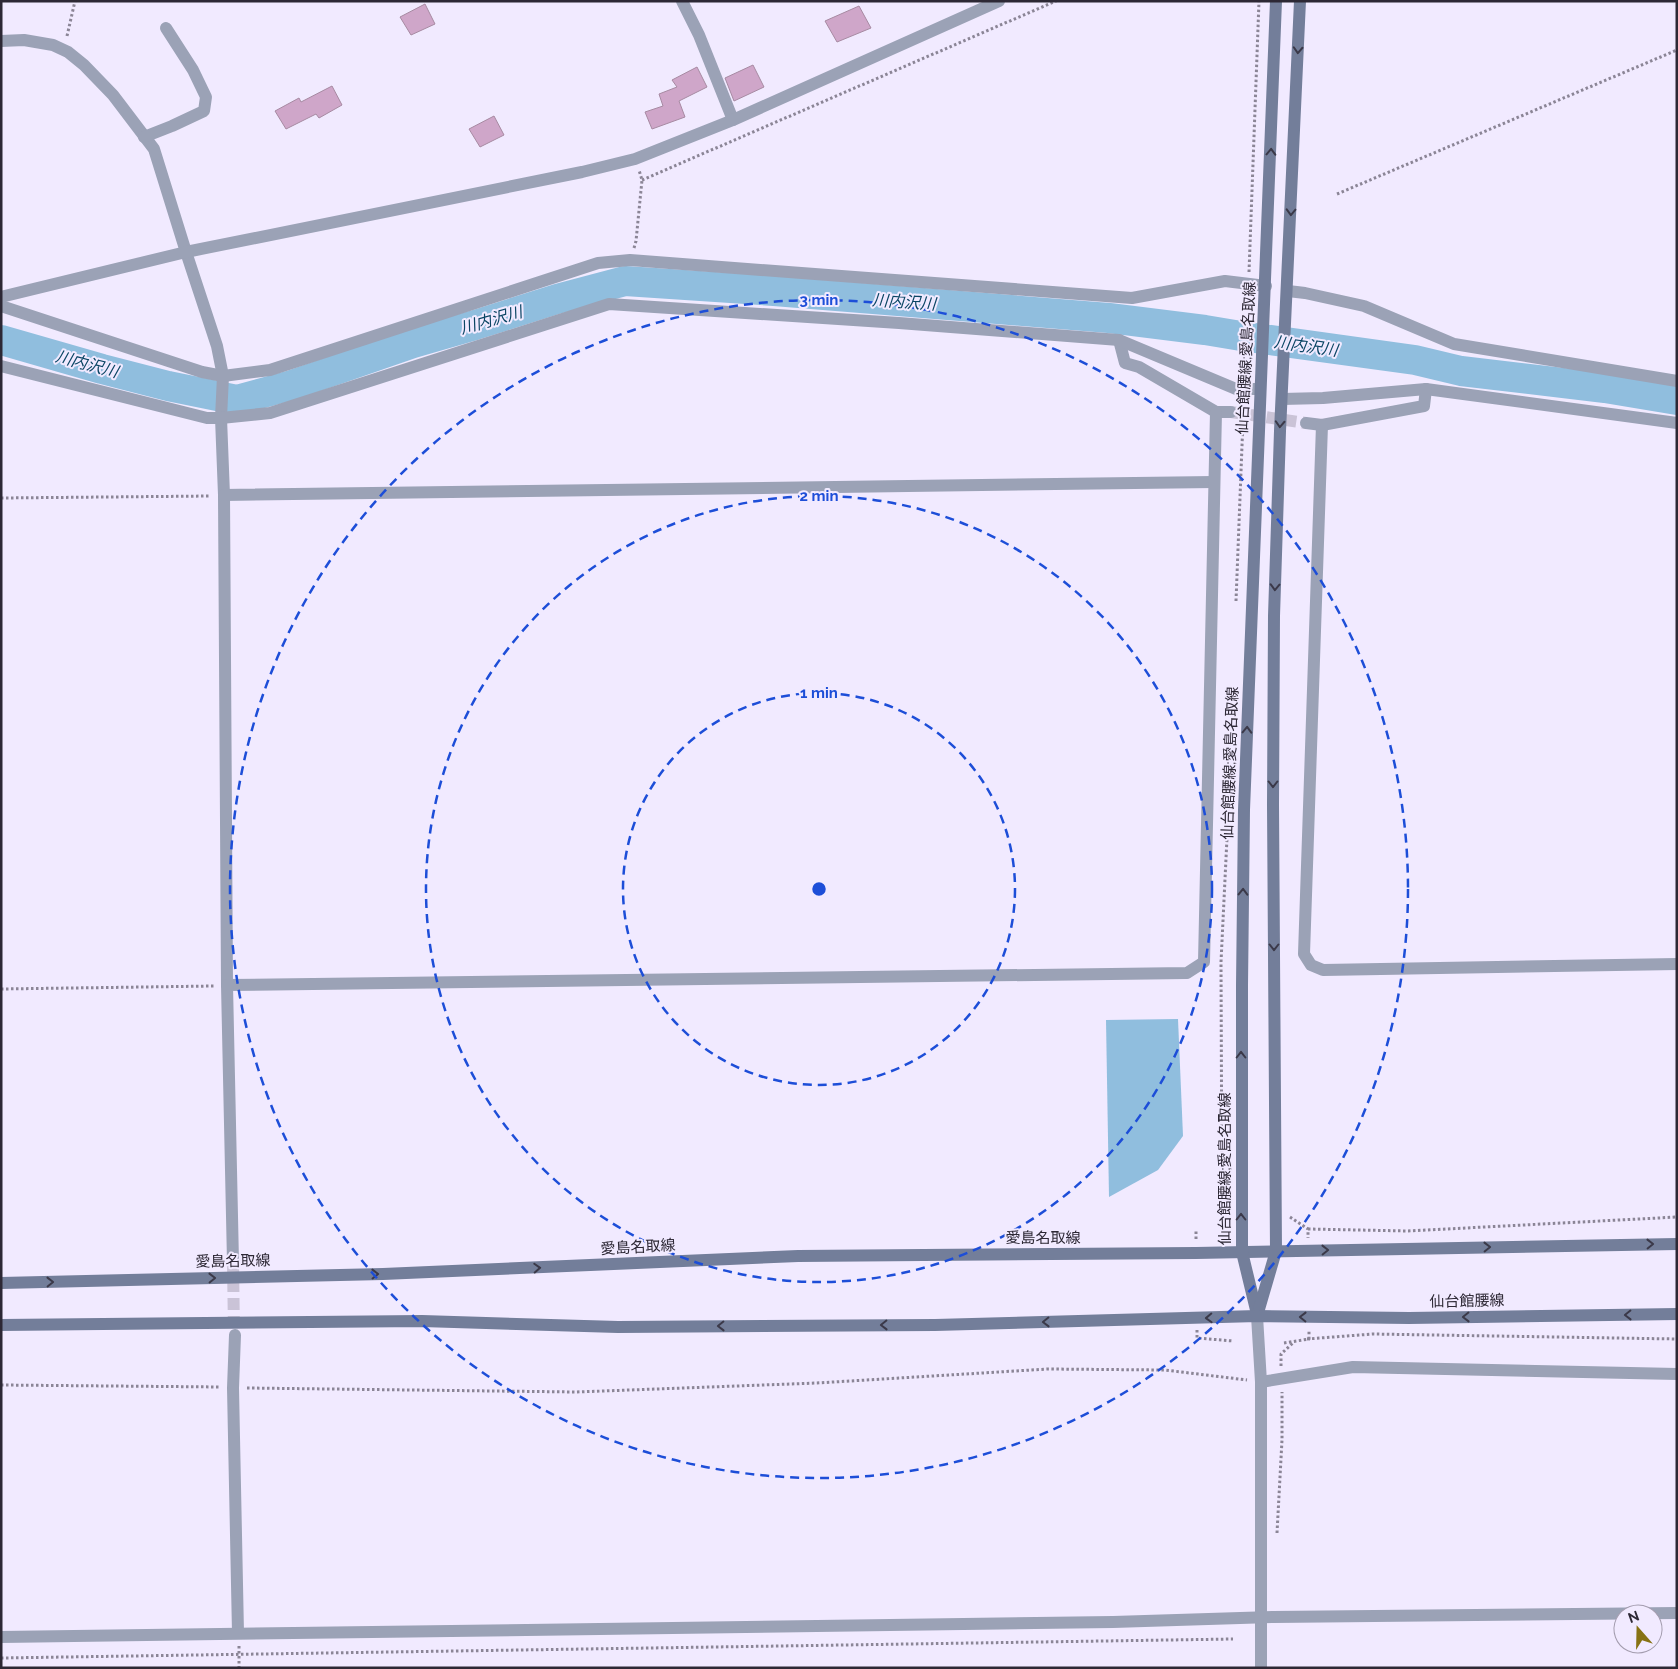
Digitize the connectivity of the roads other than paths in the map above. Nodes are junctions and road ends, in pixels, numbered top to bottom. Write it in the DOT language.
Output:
graph roads {
  1 [pos="682,1"];
  2 [pos="999,1"];
  3 [pos="1276,1"];
  4 [pos="1300,1"];
  5 [pos="166,28"];
  6 [pos="1,41"];
  7 [pos="733,120"];
  8 [pos="144,136"];
  9 [pos="186,252"];
  10 [pos="1266,286"];
  11 [pos="1288,291"];
  12 [pos="1,296"];
  13 [pos="1,306"];
  14 [pos="1119,340"];
  15 [pos="1,366"];
  16 [pos="223,380"];
  17 [pos="1677,381"];
  18 [pos="1260,389"];
  19 [pos="1426,389"];
  20 [pos="1282,399"];
  21 [pos="1216,412"];
  22 [pos="1231,412"];
  23 [pos="221,413"];
  24 [pos="1306,423"];
  25 [pos="1677,423"];
  26 [pos="1322,425"];
  27 [pos="1214,482"];
  28 [pos="224,495"];
  29 [pos="1677,964"];
  30 [pos="227,985"];
  31 [pos="1677,1244"];
  32 [pos="1276,1251"];
  33 [pos="1242,1252"];
  34 [pos="233,1262"];
  35 [pos="1,1283"];
  36 [pos="1677,1314"];
  37 [pos="1257,1316"];
  38 [pos="1,1325"];
  39 [pos="234,1335"];
  40 [pos="1677,1374"];
  41 [pos="1260,1382"];
  42 [pos="1677,1613"];
  43 [pos="1260,1618"];
  44 [pos="238,1633"];
  45 [pos="1,1636"];
  46 [pos="1261,1668"];
  1 -- 7 [label="street"];
  2 -- 7 [label="street"];
  10 -- 3 [label="main road, 仙台館腰線;愛島名取線, one-way"];
  4 -- 11 [label="main road, one-way"];
  5 -- 8 [label="street"];
  6 -- 8 [label="street"];
  7 -- 9 [label="street"];
  8 -- 9 [label="street"];
  9 -- 12 [label="street"];
  9 -- 16 [label="street"];
  10 -- 16 [label="street"];
  10 -- 18 [label="main road, 仙台館腰線;愛島名取線"];
  11 -- 17 [label="street"];
  11 -- 20 [label="main road"];
  13 -- 16 [label="street"];
  14 -- 18 [label="street"];
  14 -- 21 [label="street"];
  14 -- 23 [label="street"];
  15 -- 23 [label="street"];
  16 -- 23 [label="street"];
  33 -- 18 [label="main road, 仙台館腰線;愛島名取線, one-way"];
  19 -- 20 [label="street"];
  19 -- 25 [label="street"];
  19 -- 26 [label="street"];
  20 -- 32 [label="main road, one-way"];
  21 -- 22 [label="street"];
  21 -- 27 [label="street"];
  23 -- 28 [label="street"];
  24 -- 26 [label="street"];
  26 -- 29 [label="street"];
  27 -- 28 [label="street"];
  27 -- 30 [label="street"];
  28 -- 30 [label="street"];
  30 -- 34 [label="street"];
  32 -- 31 [label="main road, one-way"];
  32 -- 33 [label="main road, 愛島名取線"];
  32 -- 37 [label="main road"];
  35 -- 33 [label="main road, 愛島名取線, one-way"];
  33 -- 37 [label="main road, 仙台館腰線;愛島名取線"];
  36 -- 37 [label="main road, 仙台館腰線, one-way"];
  37 -- 38 [label="main road, one-way"];
  37 -- 41 [label="street"];
  39 -- 44 [label="street"];
  40 -- 41 [label="street"];
  41 -- 43 [label="street"];
  42 -- 43 [label="street"];
  43 -- 44 [label="street"];
  43 -- 46 [label="street"];
  44 -- 45 [label="street"];
}
